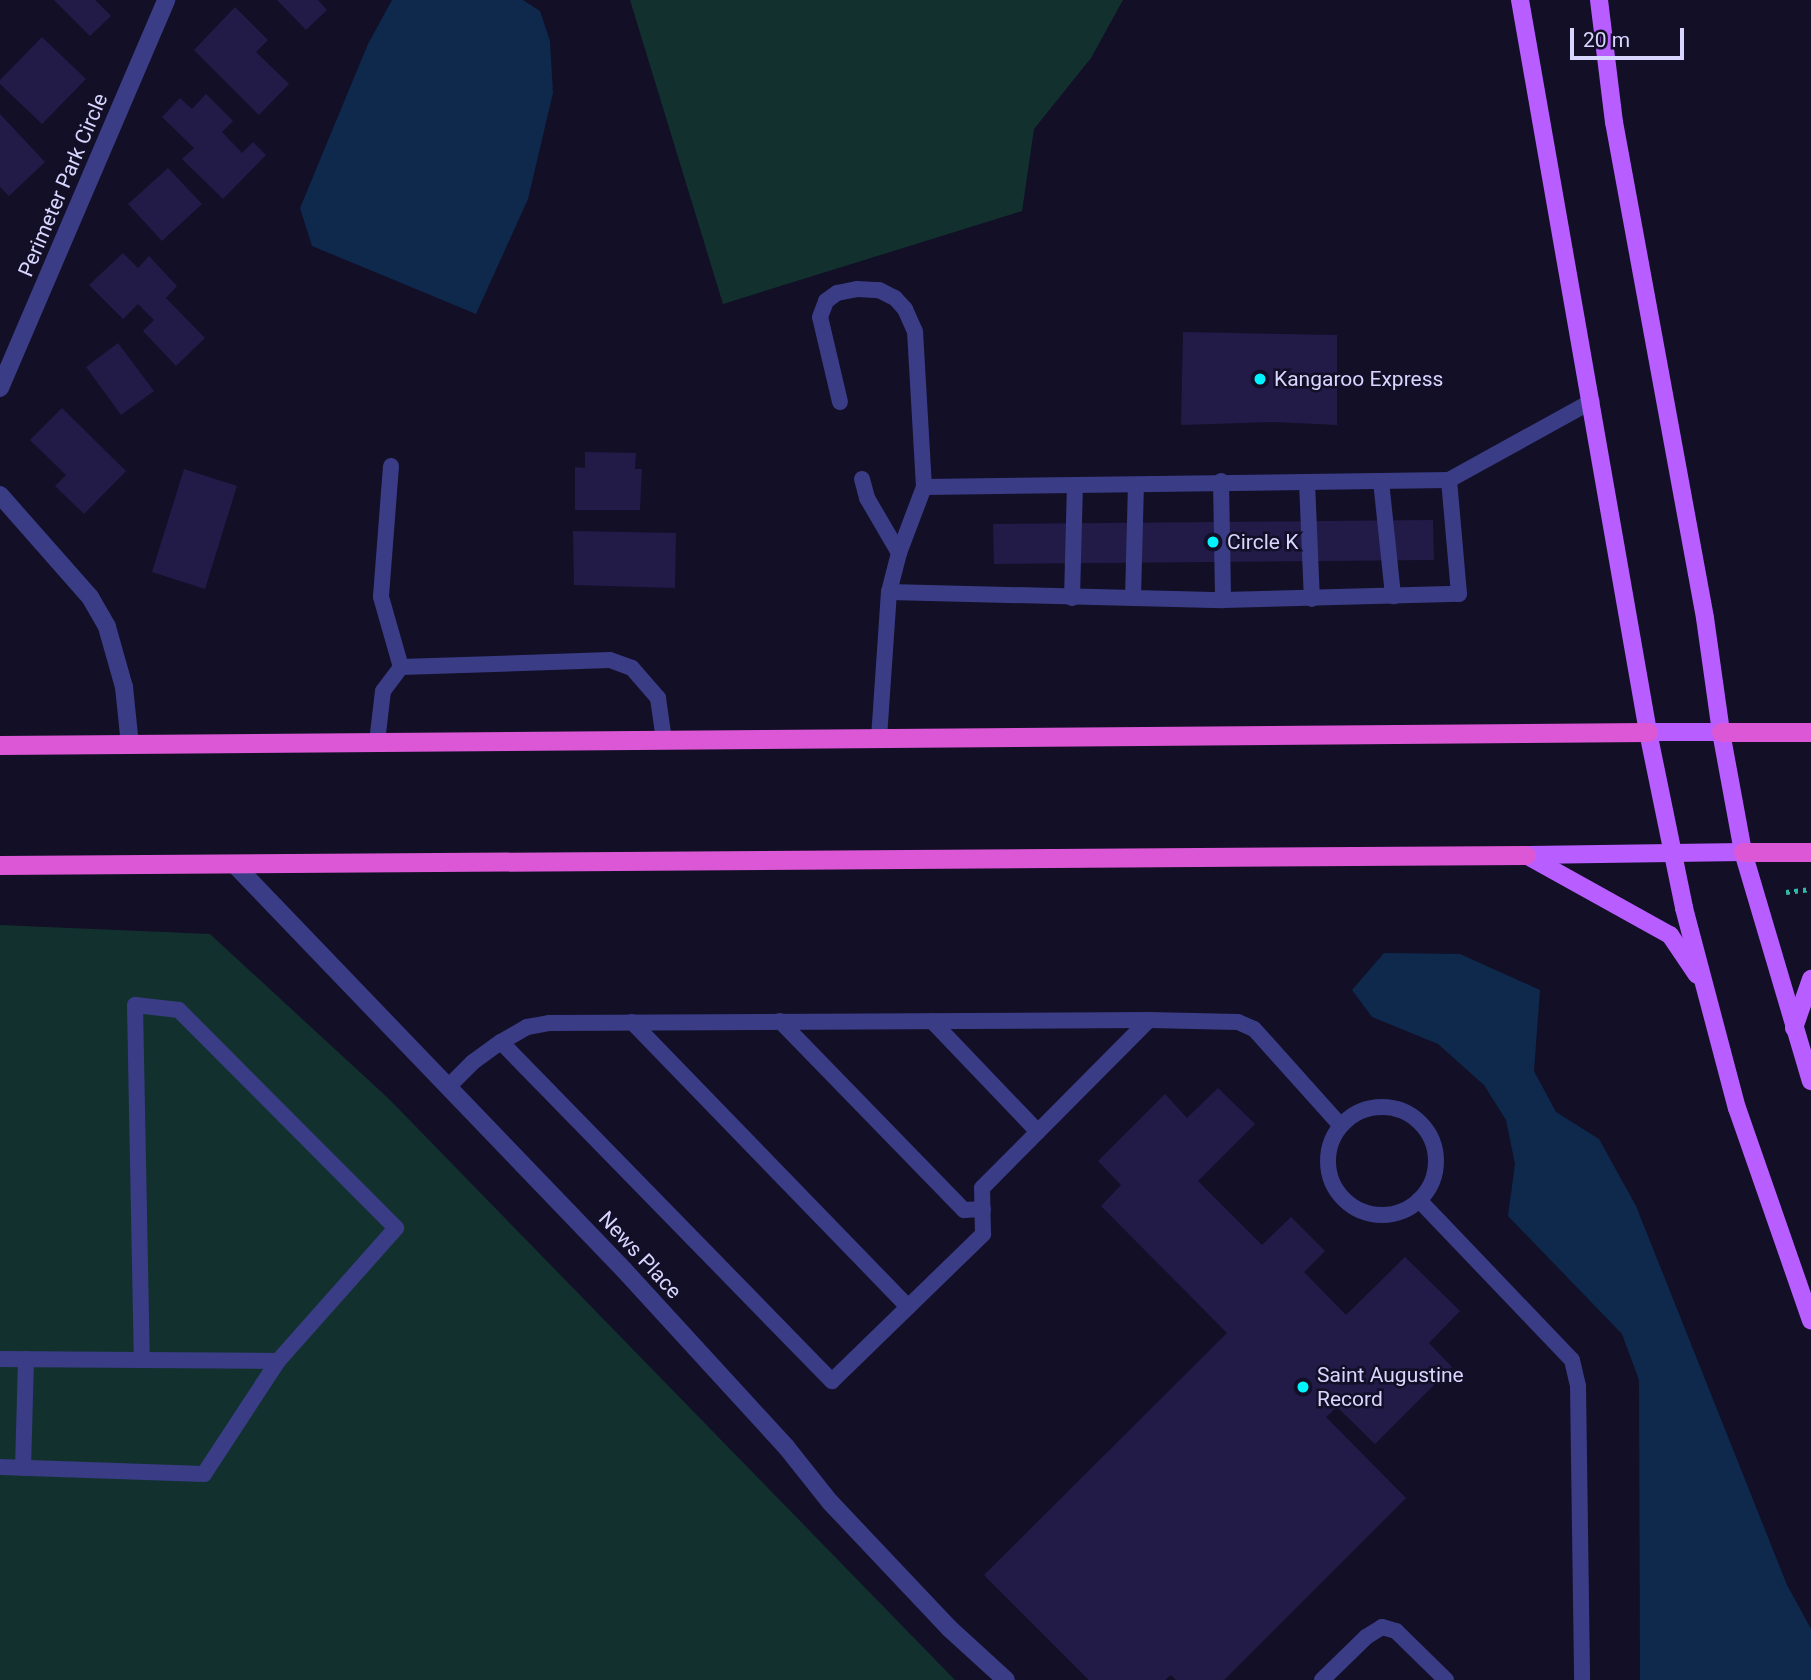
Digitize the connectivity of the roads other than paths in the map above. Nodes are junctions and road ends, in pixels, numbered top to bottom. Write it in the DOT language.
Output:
graph roads {
  1 [pos="166,0"];
  2 [pos="1520,0"];
  3 [pos="1599,0"];
  4 [pos="0,388"];
  5 [pos="1592,401"];
  6 [pos="840,402"];
  7 [pos="391,466"];
  8 [pos="862,479"];
  9 [pos="1449,480"];
  10 [pos="1221,481"];
  11 [pos="1381,481"];
  12 [pos="1307,482"];
  13 [pos="1075,485"];
  14 [pos="1136,485"];
  15 [pos="924,487"];
  16 [pos="0,495"];
  17 [pos="899,553"];
  18 [pos="889,592"];
  19 [pos="1393,596"];
  20 [pos="1072,598"];
  21 [pos="1133,598"];
  22 [pos="1312,598"];
  23 [pos="1223,600"];
  24 [pos="401,667"];
  25 [pos="1721,732"];
  26 [pos="1811,732"];
  27 [pos="1648,733"];
  28 [pos="880,738"];
  29 [pos="664,740"];
  30 [pos="377,742"];
  31 [pos="0,745"];
  32 [pos="130,745"];
  33 [pos="1743,852"];
  34 [pos="1811,852"];
  35 [pos="1674,853"];
  36 [pos="1526,855"];
  37 [pos="0,865"];
  38 [pos="235,865"];
  39 [pos="1811,979"];
  40 [pos="1705,987"];
  41 [pos="1149,1020"];
  42 [pos="780,1021"];
  43 [pos="932,1021"];
  44 [pos="632,1023"];
  45 [pos="1794,1028"];
  46 [pos="500,1042"];
  47 [pos="1811,1081"];
  48 [pos="448,1087"];
  49 [pos="1340,1125"];
  50 [pos="1038,1132"];
  51 [pos="1419,1200"];
  52 [pos="982,1209"];
  53 [pos="908,1307"];
  54 [pos="1811,1321"];
  55 [pos="0,1359"];
  56 [pos="26,1359"];
  57 [pos="142,1360"];
  58 [pos="278,1361"];
  59 [pos="0,1467"];
  60 [pos="23,1468"];
  61 [pos="1006,1680"];
  62 [pos="1322,1680"];
  63 [pos="1446,1680"];
  64 [pos="1582,1680"];
  1 -- 4 [label="street, Perimeter Park Circle"];
  2 -- 5 [label="main road"];
  3 -- 25 [label="main road"];
  5 -- 9 [label="lane"];
  5 -- 27 [label="main road"];
  6 -- 15 [label="lane"];
  7 -- 24 [label="lane"];
  8 -- 17 [label="lane"];
  9 -- 11 [label="lane"];
  9 -- 19 [label="lane"];
  10 -- 12 [label="lane"];
  10 -- 14 [label="lane"];
  10 -- 23 [label="lane"];
  11 -- 12 [label="lane"];
  11 -- 19 [label="lane"];
  12 -- 22 [label="lane"];
  13 -- 14 [label="lane"];
  13 -- 15 [label="lane"];
  13 -- 20 [label="lane"];
  14 -- 21 [label="lane"];
  15 -- 17 [label="lane"];
  16 -- 32 [label="street"];
  17 -- 18 [label="lane"];
  18 -- 20 [label="lane"];
  18 -- 28 [label="lane"];
  19 -- 22 [label="lane"];
  20 -- 21 [label="lane"];
  21 -- 23 [label="lane"];
  22 -- 23 [label="lane"];
  24 -- 29 [label="lane"];
  24 -- 30 [label="lane"];
  25 -- 26 [label="highway"];
  25 -- 27 [label="main road"];
  25 -- 33 [label="main road"];
  27 -- 28 [label="highway"];
  27 -- 35 [label="main road"];
  28 -- 29 [label="highway"];
  29 -- 30 [label="highway"];
  30 -- 32 [label="highway"];
  31 -- 32 [label="highway"];
  33 -- 34 [label="highway"];
  33 -- 35 [label="main road"];
  33 -- 45 [label="main road"];
  35 -- 36 [label="main road"];
  35 -- 40 [label="main road"];
  36 -- 38 [label="highway"];
  36 -- 40 [label="main road"];
  37 -- 38 [label="highway"];
  38 -- 48 [label="street, News Place"];
  39 -- 45 [label="main road"];
  40 -- 54 [label="main road"];
  41 -- 43 [label="lane"];
  41 -- 49 [label="lane"];
  41 -- 50 [label="lane"];
  42 -- 43 [label="lane"];
  42 -- 44 [label="lane"];
  42 -- 52 [label="lane"];
  43 -- 50 [label="lane"];
  44 -- 46 [label="lane"];
  44 -- 53 [label="lane"];
  45 -- 47 [label="main road"];
  46 -- 48 [label="lane"];
  46 -- 53 [label="lane"];
  48 -- 61 [label="street, News Place"];
  49 -- 51 [label="lane"];
  49 -- 51 [label="lane"];
  50 -- 52 [label="lane"];
  51 -- 64 [label="lane"];
  52 -- 53 [label="lane"];
  55 -- 56 [label="lane"];
  56 -- 57 [label="lane"];
  56 -- 60 [label="lane"];
  57 -- 58 [label="lane"];
  57 -- 58 [label="lane"];
  58 -- 60 [label="lane"];
  59 -- 60 [label="lane"];
  62 -- 63 [label="lane"];
}
